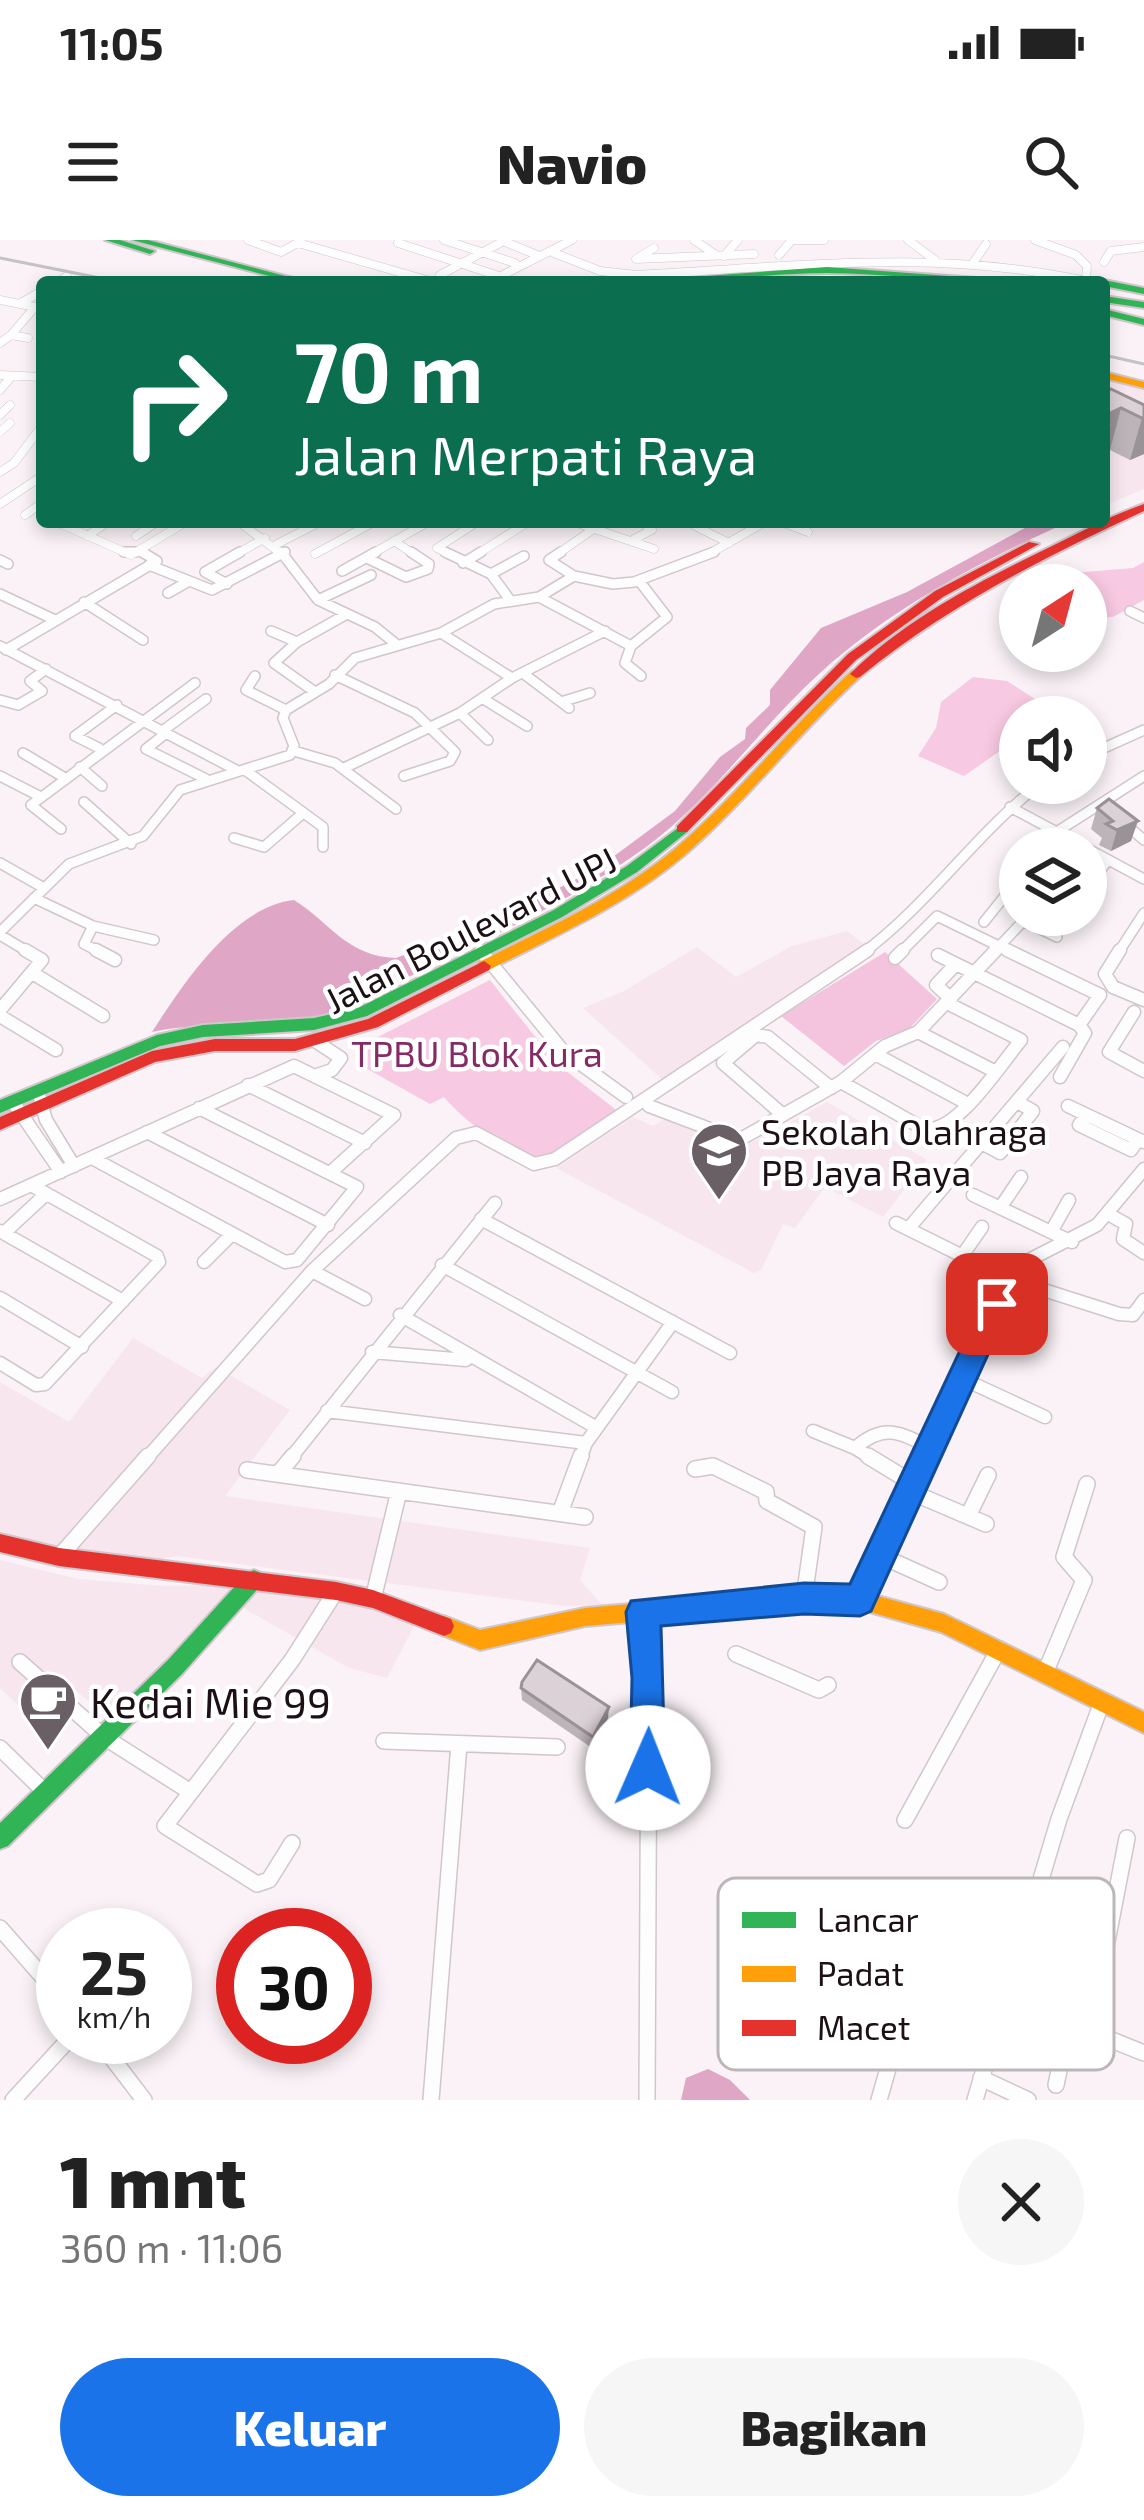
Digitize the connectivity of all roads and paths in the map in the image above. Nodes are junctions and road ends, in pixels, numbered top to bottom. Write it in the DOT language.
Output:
graph roads {
  1 [pos="110,240"];
  2 [pos="137,240"];
  3 [pos="248,240"];
  4 [pos="443,240"];
  5 [pos="569,240"];
  6 [pos="694,240"];
  7 [pos="738,240"];
  8 [pos="792,240"];
  9 [pos="824,240"];
  10 [pos="1035,240"];
  11 [pos="300,242"];
  12 [pos="912,242"];
  13 [pos="398,243"];
  14 [pos="500,243"];
  15 [pos="986,244"];
  16 [pos="1144,247"];
  17 [pos="650,250"];
  18 [pos="483,253"];
  19 [pos="554,253"];
  20 [pos="754,254"];
  21 [pos="376,255"];
  22 [pos="779,255"];
  23 [pos="1076,255"];
  24 [pos="535,256"];
  25 [pos="721,256"];
  26 [pos="1104,262"];
  27 [pos="515,263"];
  28 [pos="941,263"];
  29 [pos="973,263"];
  30 [pos="463,264"];
  31 [pos="1041,271"];
  32 [pos="732,275"];
  33 [pos="248,276"];
  34 [pos="279,276"];
  35 [pos="416,276"];
  36 [pos="487,276"];
  37 [pos="498,276"];
  38 [pos="746,276"];
  39 [pos="776,276"];
  40 [pos="908,276"];
  41 [pos="1063,276"];
  42 [pos="1086,276"];
  43 [pos="1110,284"];
  44 [pos="1144,291"];
  45 [pos="36,295"];
  46 [pos="0,300"];
  47 [pos="20,304"];
  48 [pos="1110,307"];
  49 [pos="1144,314"];
  50 [pos="10,335"];
  51 [pos="28,338"];
  52 [pos="0,343"];
  53 [pos="0,375"];
  54 [pos="12,376"];
  55 [pos="36,376"];
  56 [pos="1110,376"];
  57 [pos="1140,383"];
  58 [pos="0,391"];
  59 [pos="0,402"];
  60 [pos="0,415"];
  61 [pos="10,422"];
  62 [pos="0,432"];
  63 [pos="36,434"];
  64 [pos="0,472"];
  65 [pos="36,480"];
  66 [pos="0,504"];
  67 [pos="1139,505"];
  68 [pos="1110,519"];
  69 [pos="72,528"];
  70 [pos="99,528"];
  71 [pos="148,528"];
  72 [pos="175,528"];
  73 [pos="249,528"];
  74 [pos="311,528"];
  75 [pos="361,528"];
  76 [pos="413,528"];
  77 [pos="467,528"];
  78 [pos="518,528"];
  79 [pos="590,528"];
  80 [pos="603,528"];
  81 [pos="649,528"];
  82 [pos="698,528"];
  83 [pos="754,528"];
  84 [pos="797,528"];
  85 [pos="1072,528"];
  86 [pos="1091,528"];
  87 [pos="808,532"];
  88 [pos="87,536"];
  89 [pos="136,536"];
  90 [pos="265,538"];
  91 [pos="634,539"];
  92 [pos="394,541"];
  93 [pos="729,542"];
  94 [pos="281,548"];
  95 [pos="654,549"];
  96 [pos="140,550"];
  97 [pos="315,554"];
  98 [pos="524,556"];
  99 [pos="367,558"];
  100 [pos="463,563"];
  101 [pos="149,565"];
  102 [pos="342,571"];
  103 [pos="491,574"];
  104 [pos="371,575"];
  105 [pos="574,576"];
  106 [pos="189,581"];
  107 [pos="640,581"];
  108 [pos="227,584"];
  109 [pos="168,593"];
  110 [pos="0,594"];
  111 [pos="539,597"];
  112 [pos="15,600"];
  113 [pos="318,600"];
  114 [pos="510,600"];
  115 [pos="84,602"];
  116 [pos="0,609"];
  117 [pos="1130,611"];
  118 [pos="345,614"];
  119 [pos="1144,618"];
  120 [pos="55,620"];
  121 [pos="272,631"];
  122 [pos="605,631"];
  123 [pos="441,633"];
  124 [pos="143,640"];
  125 [pos="297,642"];
  126 [pos="396,644"];
  127 [pos="631,646"];
  128 [pos="3,648"];
  129 [pos="46,669"];
  130 [pos="524,674"];
  131 [pos="335,675"];
  132 [pos="255,676"];
  133 [pos="641,676"];
  134 [pos="512,678"];
  135 [pos="195,683"];
  136 [pos="315,692"];
  137 [pos="590,693"];
  138 [pos="482,698"];
  139 [pos="206,699"];
  140 [pos="0,700"];
  141 [pos="117,705"];
  142 [pos="286,710"];
  143 [pos="460,713"];
  144 [pos="144,720"];
  145 [pos="431,726"];
  146 [pos="527,727"];
  147 [pos="165,732"];
  148 [pos="1143,732"];
  149 [pos="488,740"];
  150 [pos="190,747"];
  151 [pos="1107,747"];
  152 [pos="99,748"];
  153 [pos="294,751"];
  154 [pos="23,753"];
  155 [pos="170,761"];
  156 [pos="80,767"];
  157 [pos="344,768"];
  158 [pos="242,770"];
  159 [pos="0,776"];
  160 [pos="404,776"];
  161 [pos="64,778"];
  162 [pos="206,779"];
  163 [pos="1142,779"];
  164 [pos="102,786"];
  165 [pos="41,796"];
  166 [pos="1107,799"];
  167 [pos="84,802"];
  168 [pos="1014,804"];
  169 [pos="1098,804"];
  170 [pos="1101,804"];
  171 [pos="1010,807"];
  172 [pos="396,809"];
  173 [pos="302,814"];
  174 [pos="1046,828"];
  175 [pos="1062,828"];
  176 [pos="61,830"];
  177 [pos="234,838"];
  178 [pos="1144,840"];
  179 [pos="131,844"];
  180 [pos="323,847"];
  181 [pos="1108,860"];
  182 [pos="0,863"];
  183 [pos="1144,879"];
  184 [pos="44,888"];
  185 [pos="34,898"];
  186 [pos="999,903"];
  187 [pos="1144,913"];
  188 [pos="984,922"];
  189 [pos="93,926"];
  190 [pos="0,933"];
  191 [pos="1011,936"];
  192 [pos="154,940"];
  193 [pos="1003,946"];
  194 [pos="938,955"];
  195 [pos="486,957"];
  196 [pos="895,958"];
  197 [pos="115,960"];
  198 [pos="956,964"];
  199 [pos="38,969"];
  200 [pos="975,974"];
  201 [pos="1144,1000"];
  202 [pos="949,1001"];
  203 [pos="1134,1012"];
  204 [pos="0,1013"];
  205 [pos="104,1016"];
  206 [pos="1078,1025"];
  207 [pos="918,1032"];
  208 [pos="315,1041"];
  209 [pos="1063,1047"];
  210 [pos="56,1050"];
  211 [pos="874,1054"];
  212 [pos="1144,1071"];
  213 [pos="996,1072"];
  214 [pos="317,1075"];
  215 [pos="1060,1078"];
  216 [pos="248,1085"];
  217 [pos="836,1085"];
  218 [pos="626,1097"];
  219 [pos="968,1104"];
  220 [pos="649,1106"];
  221 [pos="1068,1106"];
  222 [pos="199,1108"];
  223 [pos="28,1110"];
  224 [pos="782,1114"];
  225 [pos="0,1124"];
  226 [pos="147,1132"];
  227 [pos="1141,1141"];
  228 [pos="365,1143"];
  229 [pos="92,1158"];
  230 [pos="67,1169"];
  231 [pos="1144,1169"];
  232 [pos="331,1172"];
  233 [pos="1021,1177"];
  234 [pos="31,1185"];
  235 [pos="46,1194"];
  236 [pos="973,1196"];
  237 [pos="0,1199"];
  238 [pos="1069,1200"];
  239 [pos="495,1203"];
  240 [pos="1000,1208"];
  241 [pos="1110,1216"];
  242 [pos="481,1219"];
  243 [pos="328,1225"];
  244 [pos="982,1227"];
  245 [pos="2,1232"];
  246 [pos="1051,1232"];
  247 [pos="232,1234"];
  248 [pos="1072,1242"];
  249 [pos="1144,1253"];
  250 [pos="962,1256"];
  251 [pos="204,1262"];
  252 [pos="442,1265"];
  253 [pos="312,1271"];
  254 [pos="1009,1279"];
  255 [pos="0,1298"];
  256 [pos="364,1299"];
  257 [pos="1144,1300"];
  258 [pos="123,1301"];
  259 [pos="400,1315"];
  260 [pos="673,1322"];
  261 [pos="82,1347"];
  262 [pos="372,1352"];
  263 [pos="730,1353"];
  264 [pos="473,1360"];
  265 [pos="0,1364"];
  266 [pos="637,1372"];
  267 [pos="961,1378"];
  268 [pos="672,1392"];
  269 [pos="327,1411"];
  270 [pos="1045,1417"];
  271 [pos="597,1427"];
  272 [pos="814,1431"];
  273 [pos="586,1443"];
  274 [pos="855,1448"];
  275 [pos="930,1448"];
  276 [pos="695,1469"];
  277 [pos="247,1470"];
  278 [pos="278,1474"];
  279 [pos="988,1474"];
  280 [pos="1088,1484"];
  281 [pos="913,1488"];
  282 [pos="399,1491"];
  283 [pos="560,1514"];
  284 [pos="968,1516"];
  285 [pos="585,1517"];
  286 [pos="986,1524"];
  287 [pos="0,1543"];
  288 [pos="879,1556"];
  289 [pos="59,1557"];
  290 [pos="254,1579"];
  291 [pos="939,1582"];
  292 [pos="336,1591"];
  293 [pos="804,1598"];
  294 [pos="373,1599"];
  295 [pos="860,1600"];
  296 [pos="643,1612"];
  297 [pos="999,1648"];
  298 [pos="736,1654"];
  299 [pos="20,1662"];
  300 [pos="1045,1673"];
  301 [pos="828,1684"];
  302 [pos="1102,1702"];
  303 [pos="1144,1723"];
  304 [pos="104,1737"];
  305 [pos="384,1741"];
  306 [pos="459,1744"];
  307 [pos="557,1747"];
  308 [pos="0,1748"];
  309 [pos="189,1791"];
  310 [pos="46,1793"];
  311 [pos="905,1820"];
  312 [pos="0,1838"];
  313 [pos="1127,1838"];
  314 [pos="292,1843"];
  315 [pos="1042,1878"];
  316 [pos="1114,1905"];
  317 [pos="0,1928"];
  318 [pos="36,1969"];
  319 [pos="1114,2040"];
  320 [pos="1144,2053"];
  321 [pos="46,2064"];
  322 [pos="117,2064"];
  323 [pos="886,2070"];
  324 [pos="984,2070"];
  325 [pos="1059,2070"];
  326 [pos="981,2078"];
  327 [pos="1056,2086"];
  328 [pos="645,2096"];
  329 [pos="13,2100"];
  330 [pos="144,2100"];
  331 [pos="431,2100"];
  332 [pos="879,2100"];
  333 [pos="975,2100"];
  334 [pos="1028,2100"];
  1 -- 33 [label="main road"];
  2 -- 34 [label="main road"];
  3 -- 11 [label="street"];
  4 -- 18 [label="street"];
  5 -- 19 [label="street"];
  6 -- 25 [label="street"];
  7 -- 25 [label="street"];
  8 -- 9 [label="street"];
  8 -- 22 [label="street"];
  10 -- 23 [label="street"];
  11 -- 35 [label="street"];
  12 -- 28 [label="street"];
  13 -- 30 [label="street"];
  14 -- 18 [label="street"];
  14 -- 24 [label="street"];
  15 -- 29 [label="street"];
  16 -- 26 [label="street"];
  17 -- 25 [label="street"];
  18 -- 27 [label="street"];
  18 -- 30 [label="street"];
  19 -- 24 [label="street"];
  19 -- 32 [label="street"];
  20 -- 25 [label="street"];
  21 -- 30 [label="street"];
  23 -- 31 [label="street"];
  23 -- 42 [label="street"];
  24 -- 37 [label="street"];
  25 -- 32 [label="street"];
  28 -- 29 [label="street"];
  28 -- 32 [label="street"];
  29 -- 31 [label="street"];
  30 -- 36 [label="street"];
  31 -- 41 [label="street"];
  32 -- 39 [label="main road"];
  38 -- 40 [label="main road"];
  43 -- 44 [label="main road"];
  45 -- 47 [label="street"];
  46 -- 47 [label="street"];
  47 -- 50 [label="street"];
  48 -- 49 [label="main road"];
  50 -- 51 [label="street"];
  50 -- 52 [label="street"];
  53 -- 54 [label="street"];
  54 -- 55 [label="street"];
  54 -- 58 [label="street"];
  56 -- 57 [label="main road"];
  59 -- 60 [label="street"];
  61 -- 62 [label="street"];
  63 -- 64 [label="street"];
  65 -- 66 [label="street"];
  67 -- 68 [label="main road, Jalan Boulevard UPJ"];
  69 -- 88 [label="street"];
  70 -- 88 [label="street"];
  71 -- 89 [label="street"];
  72 -- 96 [label="street"];
  73 -- 90 [label="street"];
  74 -- 94 [label="street"];
  75 -- 97 [label="street"];
  76 -- 92 [label="street"];
  77 -- 100 [label="street"];
  78 -- 100 [label="street"];
  79 -- 105 [label="street"];
  80 -- 91 [label="street"];
  81 -- 91 [label="street"];
  82 -- 93 [label="street"];
  83 -- 93 [label="street"];
  84 -- 87 [label="street"];
  85 -- 195 [label="main road, Jalan Boulevard UPJ"];
  86 -- 195 [label="main road, Jalan Boulevard UPJ"];
  88 -- 96 [label="street"];
  90 -- 94 [label="street"];
  90 -- 108 [label="street"];
  91 -- 95 [label="street"];
  92 -- 99 [label="street"];
  92 -- 99 [label="street"];
  93 -- 107 [label="street"];
  94 -- 108 [label="street"];
  94 -- 113 [label="street"];
  96 -- 101 [label="street"];
  98 -- 103 [label="street"];
  99 -- 102 [label="street"];
  100 -- 103 [label="street"];
  101 -- 106 [label="street"];
  101 -- 115 [label="street"];
  103 -- 114 [label="street"];
  104 -- 113 [label="street"];
  105 -- 107 [label="street"];
  105 -- 111 [label="street"];
  106 -- 108 [label="street"];
  106 -- 109 [label="street"];
  107 -- 127 [label="street"];
  110 -- 112 [label="street"];
  111 -- 114 [label="street"];
  111 -- 122 [label="street"];
  112 -- 116 [label="street"];
  112 -- 120 [label="street"];
  113 -- 118 [label="street"];
  114 -- 123 [label="street"];
  115 -- 120 [label="street"];
  115 -- 124 [label="street"];
  117 -- 119 [label="street"];
  118 -- 125 [label="street"];
  118 -- 126 [label="street"];
  120 -- 128 [label="street"];
  121 -- 125 [label="street"];
  122 -- 127 [label="street"];
  122 -- 130 [label="street"];
  123 -- 126 [label="street"];
  123 -- 134 [label="street"];
  125 -- 136 [label="street"];
  126 -- 131 [label="street"];
  127 -- 133 [label="street"];
  128 -- 129 [label="street"];
  129 -- 140 [label="street"];
  129 -- 141 [label="street"];
  130 -- 134 [label="street"];
  130 -- 137 [label="street"];
  131 -- 136 [label="street"];
  131 -- 145 [label="street"];
  132 -- 142 [label="street"];
  134 -- 138 [label="street"];
  135 -- 144 [label="street"];
  136 -- 142 [label="street"];
  138 -- 143 [label="street"];
  138 -- 146 [label="street"];
  139 -- 147 [label="street"];
  141 -- 144 [label="street"];
  141 -- 152 [label="street"];
  142 -- 153 [label="street"];
  143 -- 145 [label="street"];
  143 -- 149 [label="street"];
  144 -- 147 [label="street"];
  144 -- 156 [label="street"];
  145 -- 157 [label="street"];
  145 -- 160 [label="street"];
  147 -- 155 [label="street"];
  147 -- 158 [label="street"];
  148 -- 151 [label="street"];
  150 -- 155 [label="street"];
  153 -- 157 [label="street"];
  153 -- 158 [label="street"];
  154 -- 161 [label="street"];
  155 -- 162 [label="street"];
  156 -- 161 [label="street"];
  156 -- 164 [label="street"];
  157 -- 172 [label="street"];
  158 -- 162 [label="street"];
  158 -- 173 [label="street"];
  159 -- 165 [label="street"];
  161 -- 165 [label="street"];
  162 -- 179 [label="street"];
  163 -- 166 [label="street"];
  165 -- 176 [label="street"];
  167 -- 179 [label="street"];
  168 -- 171 [label="street"];
  169 -- 175 [label="street"];
  170 -- 178 [label="street"];
  171 -- 174 [label="street"];
  171 -- 253 [label="street"];
  173 -- 177 [label="street"];
  173 -- 180 [label="street"];
  179 -- 184 [label="street"];
  181 -- 183 [label="street"];
  182 -- 184 [label="street"];
  184 -- 185 [label="street"];
  185 -- 189 [label="street"];
  185 -- 190 [label="street"];
  186 -- 188 [label="street"];
  187 -- 201 [label="street"];
  189 -- 192 [label="street"];
  189 -- 197 [label="street"];
  190 -- 199 [label="street"];
  191 -- 193 [label="street"];
  193 -- 196 [label="street"];
  193 -- 200 [label="street"];
  193 -- 206 [label="street"];
  194 -- 198 [label="street"];
  195 -- 208 [label="main road, Jalan Boulevard UPJ"];
  195 -- 218 [label="street"];
  195 -- 223 [label="main road, Jalan Boulevard UPJ"];
  198 -- 200 [label="street"];
  198 -- 202 [label="street"];
  199 -- 204 [label="street"];
  199 -- 205 [label="street"];
  200 -- 202 [label="street"];
  200 -- 206 [label="street"];
  202 -- 207 [label="street"];
  202 -- 213 [label="street"];
  203 -- 212 [label="street"];
  204 -- 210 [label="street"];
  206 -- 215 [label="street"];
  207 -- 211 [label="street"];
  207 -- 213 [label="street"];
  208 -- 214 [label="street"];
  208 -- 223 [label="main road, Jalan Boulevard UPJ"];
  209 -- 250 [label="street"];
  211 -- 217 [label="street"];
  211 -- 219 [label="street"];
  213 -- 219 [label="street"];
  214 -- 216 [label="street"];
  214 -- 228 [label="street"];
  216 -- 222 [label="street"];
  216 -- 228 [label="street"];
  217 -- 219 [label="street"];
  217 -- 224 [label="street"];
  217 -- 224 [label="street"];
  220 -- 224 [label="street"];
  221 -- 227 [label="street"];
  222 -- 226 [label="street"];
  222 -- 232 [label="street"];
  223 -- 225 [label="main road, Jalan Boulevard UPJ"];
  223 -- 230 [label="street"];
  226 -- 229 [label="street"];
  226 -- 243 [label="street"];
  228 -- 232 [label="street"];
  229 -- 230 [label="street"];
  229 -- 247 [label="street"];
  230 -- 234 [label="street"];
  231 -- 241 [label="street"];
  232 -- 243 [label="street"];
  233 -- 240 [label="street"];
  234 -- 235 [label="street"];
  234 -- 237 [label="street"];
  235 -- 245 [label="street"];
  235 -- 258 [label="street"];
  236 -- 240 [label="street"];
  238 -- 246 [label="street"];
  239 -- 242 [label="street"];
  240 -- 246 [label="street"];
  241 -- 248 [label="street"];
  241 -- 249 [label="street"];
  242 -- 252 [label="street"];
  242 -- 260 [label="street"];
  243 -- 247 [label="street"];
  244 -- 250 [label="street"];
  245 -- 258 [label="street"];
  246 -- 248 [label="street"];
  247 -- 251 [label="street"];
  248 -- 254 [label="street"];
  250 -- 254 [label="street"];
  252 -- 259 [label="street"];
  252 -- 266 [label="street"];
  253 -- 256 [label="street"];
  253 -- 289 [label="street"];
  254 -- 257 [label="street"];
  254 -- 267 [label="street"];
  255 -- 261 [label="street"];
  258 -- 261 [label="street"];
  259 -- 262 [label="street"];
  259 -- 264 [label="street"];
  260 -- 263 [label="street"];
  260 -- 266 [label="street"];
  261 -- 265 [label="street"];
  262 -- 264 [label="street"];
  262 -- 269 [label="street"];
  264 -- 271 [label="street"];
  266 -- 268 [label="street"];
  266 -- 271 [label="street"];
  267 -- 270 [label="street"];
  267 -- 275 [label="street"];
  269 -- 273 [label="street"];
  269 -- 278 [label="street"];
  271 -- 273 [label="street"];
  272 -- 274 [label="street"];
  273 -- 283 [label="street"];
  274 -- 275 [label="street"];
  274 -- 281 [label="street"];
  275 -- 281 [label="street"];
  276 -- 293 [label="street"];
  277 -- 278 [label="street"];
  278 -- 282 [label="street"];
  279 -- 284 [label="street"];
  280 -- 300 [label="street"];
  281 -- 284 [label="street"];
  281 -- 288 [label="street"];
  282 -- 283 [label="street"];
  282 -- 294 [label="street"];
  283 -- 285 [label="street"];
  284 -- 286 [label="street"];
  287 -- 289 [label="main road"];
  288 -- 291 [label="street"];
  288 -- 295 [label="street"];
  289 -- 290 [label="main road"];
  290 -- 292 [label="main road"];
  290 -- 304 [label="main road"];
  292 -- 294 [label="main road"];
  292 -- 309 [label="street"];
  293 -- 295 [label="main road"];
  293 -- 296 [label="main road"];
  294 -- 296 [label="main road"];
  295 -- 297 [label="main road"];
  296 -- 328 [label="street"];
  297 -- 300 [label="main road"];
  297 -- 311 [label="street"];
  298 -- 301 [label="street"];
  299 -- 304 [label="street"];
  300 -- 302 [label="main road"];
  302 -- 303 [label="main road"];
  302 -- 315 [label="street"];
  304 -- 309 [label="street"];
  304 -- 310 [label="main road"];
  305 -- 306 [label="street"];
  306 -- 307 [label="street"];
  306 -- 331 [label="street"];
  308 -- 310 [label="street"];
  309 -- 314 [label="street"];
  310 -- 312 [label="main road"];
  313 -- 316 [label="street"];
  317 -- 318 [label="street"];
  319 -- 320 [label="street"];
  321 -- 329 [label="street"];
  322 -- 330 [label="street"];
  323 -- 332 [label="street"];
  324 -- 326 [label="street"];
  325 -- 327 [label="street"];
  326 -- 333 [label="street"];
  326 -- 334 [label="street"];
}
